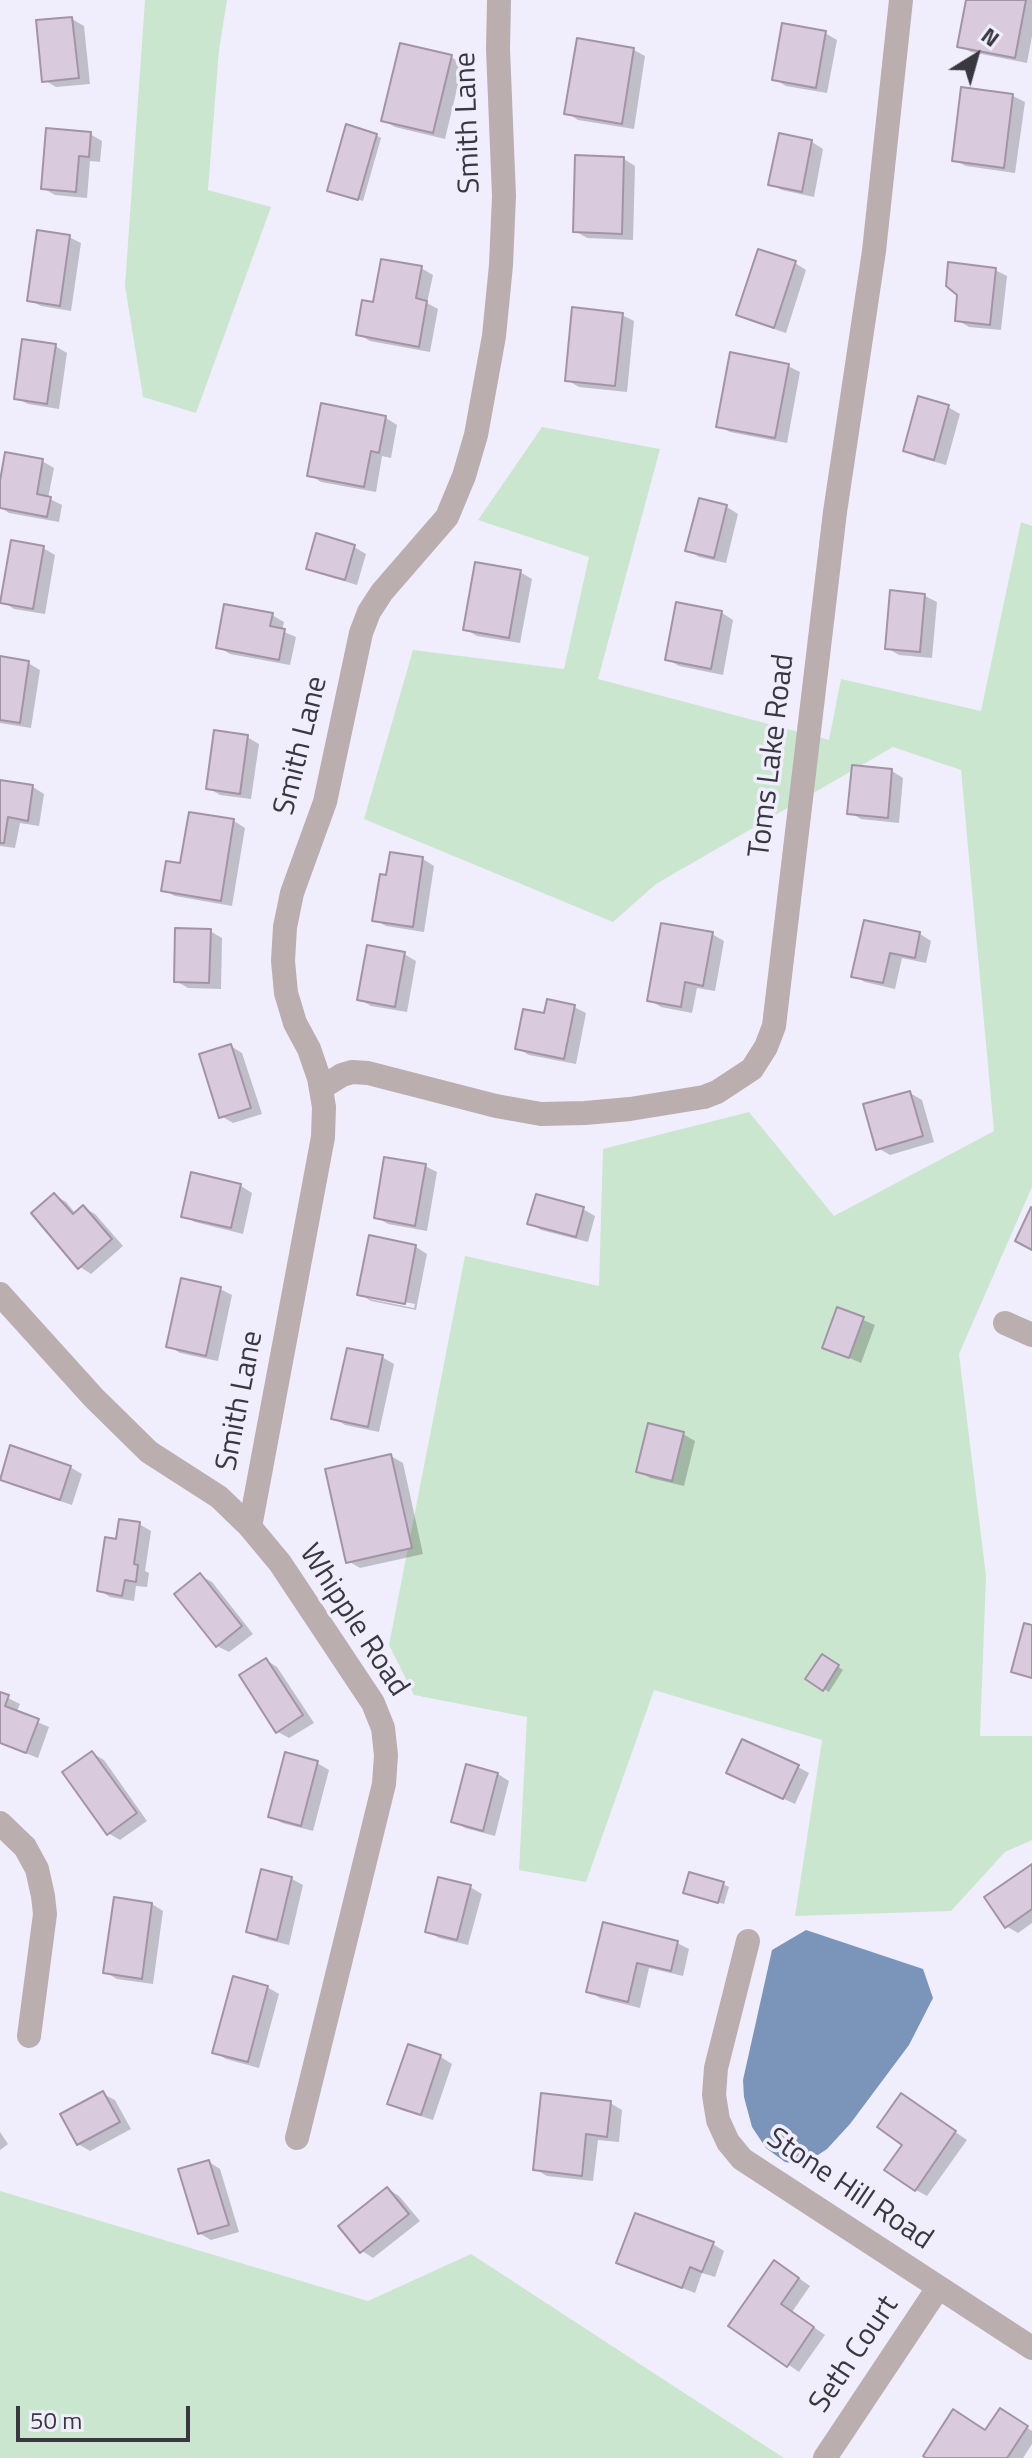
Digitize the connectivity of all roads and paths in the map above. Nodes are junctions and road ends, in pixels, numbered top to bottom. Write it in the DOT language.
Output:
graph roads {
  1 [pos="499,0"];
  2 [pos="901,0"];
  3 [pos="321,1088"];
  4 [pos="0,1294"];
  5 [pos="1005,1323"];
  6 [pos="1032,1335"];
  7 [pos="250,1527"];
  8 [pos="0,1823"];
  9 [pos="748,1941"];
  10 [pos="29,2036"];
  11 [pos="297,2138"];
  12 [pos="938,2288"];
  13 [pos="1032,2348"];
  14 [pos="825,2458"];
  1 -- 3 [label="street, Smith Lane"];
  2 -- 3 [label="street, Toms Lake Road"];
  3 -- 7 [label="street, Smith Lane"];
  4 -- 7 [label="street, Whipple Road"];
  5 -- 6 [label="street"];
  7 -- 11 [label="street, Whipple Road"];
  8 -- 10 [label="street"];
  9 -- 12 [label="street, Stone Hill Road"];
  12 -- 13 [label="street, Stone Hill Road"];
  12 -- 14 [label="street, Seth Court"];
}
